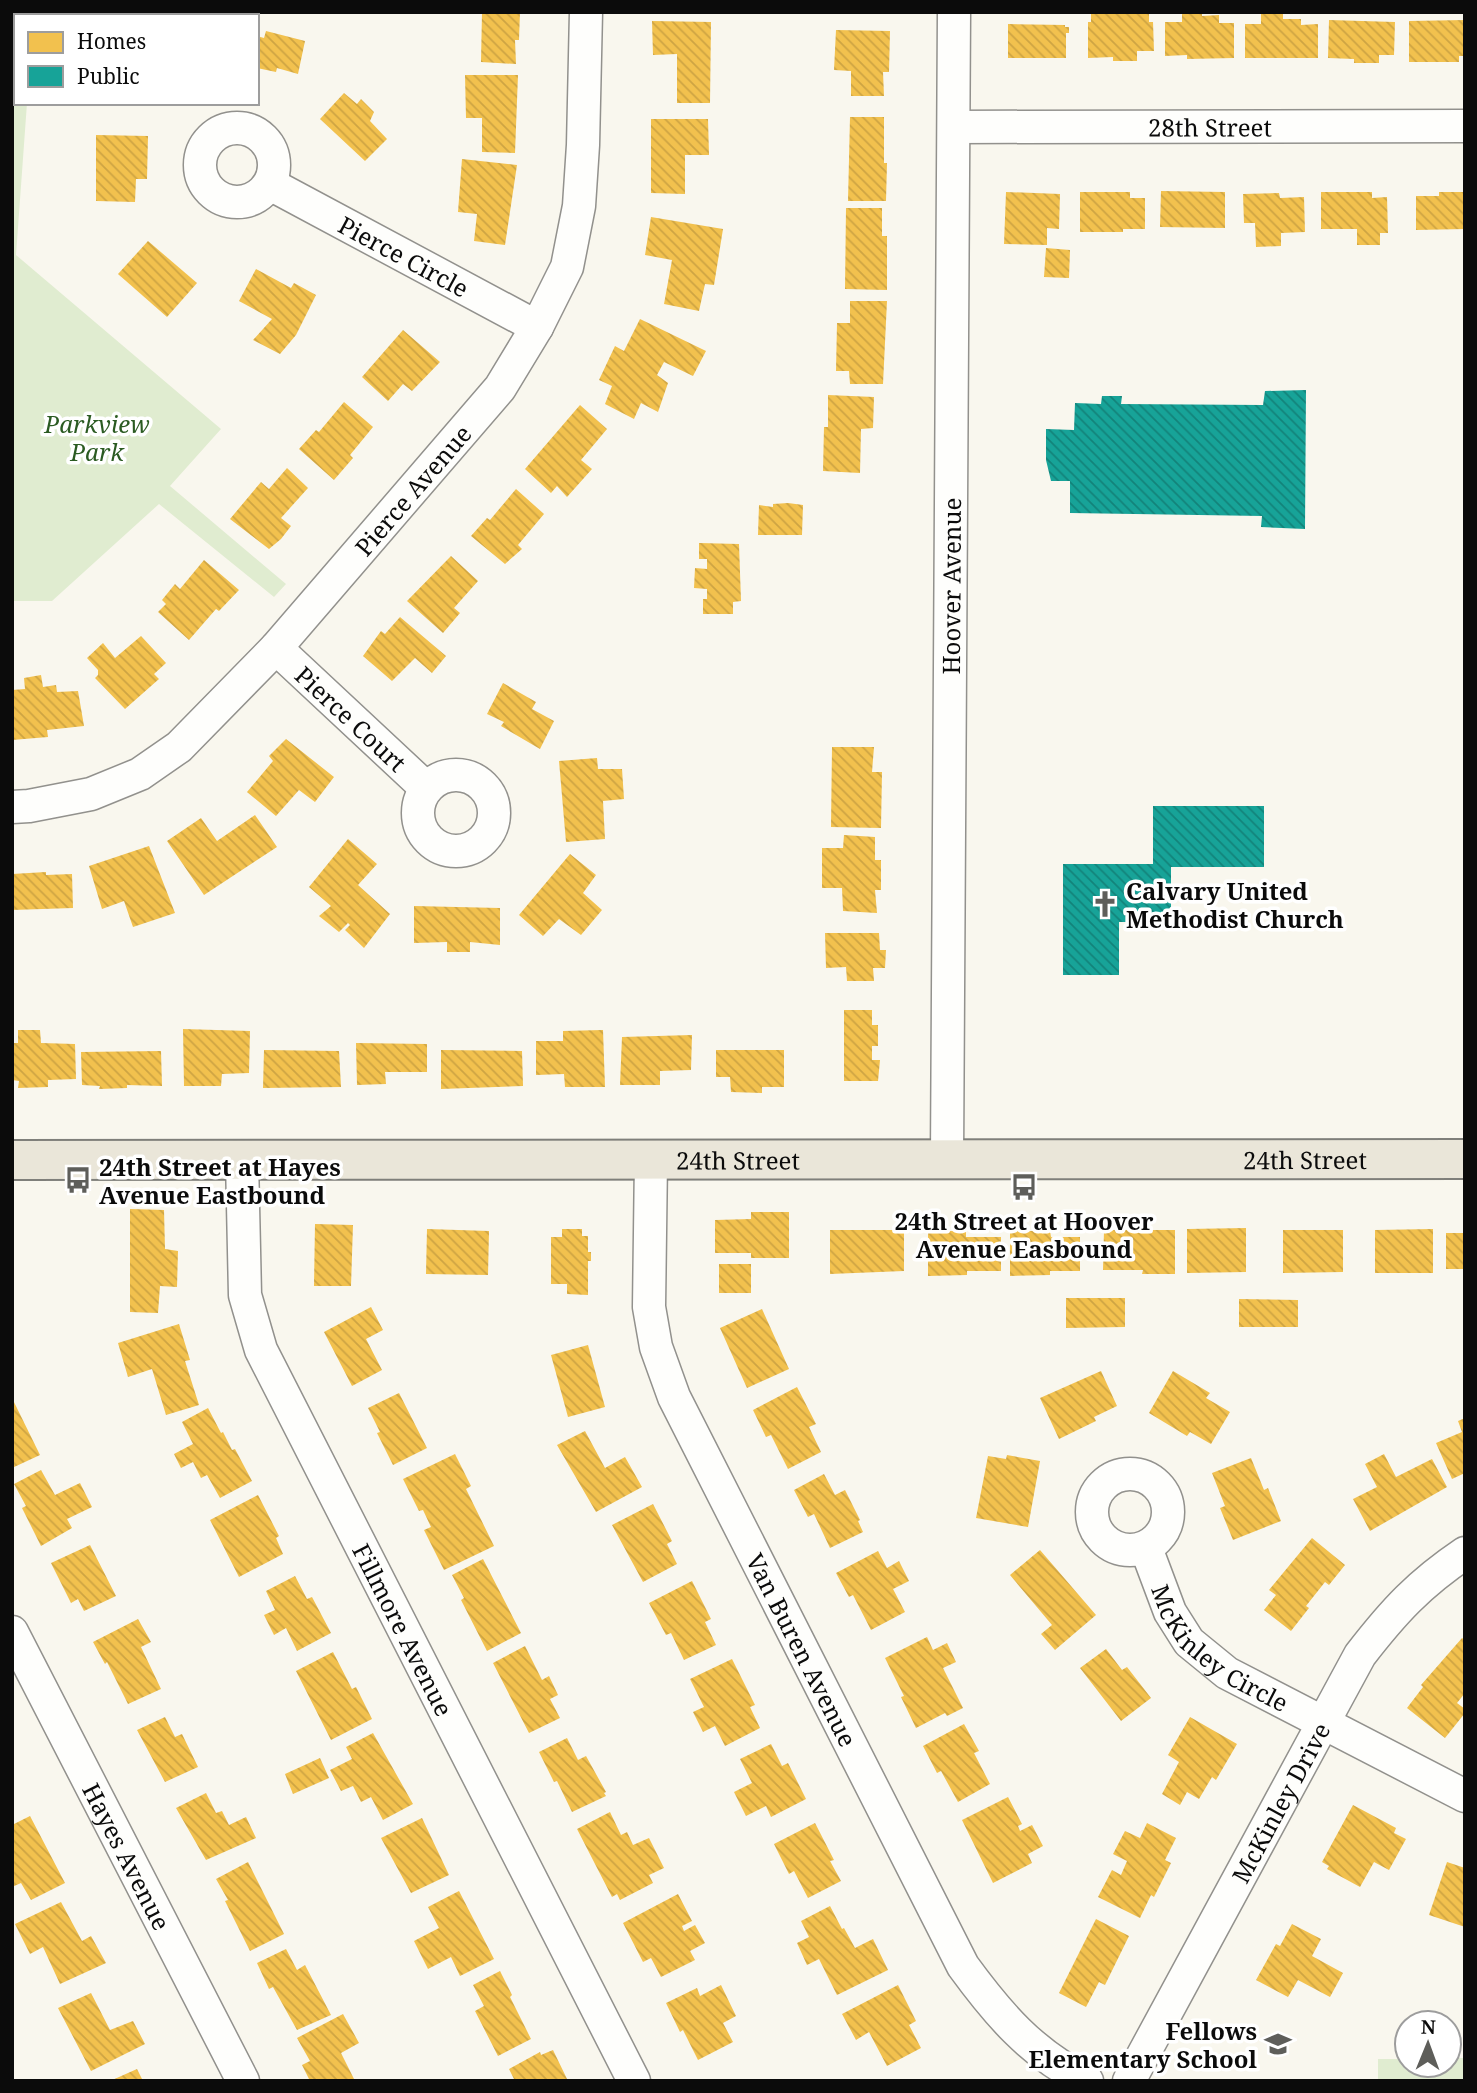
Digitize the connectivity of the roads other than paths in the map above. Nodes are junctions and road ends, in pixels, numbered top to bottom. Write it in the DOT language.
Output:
graph roads {
  1 [pos="586,12"];
  2 [pos="954,12"];
  3 [pos="1465,126"];
  4 [pos="954,127"];
  5 [pos="270,184"];
  6 [pos="537,327"];
  7 [pos="276,648"];
  8 [pos="426,788"];
  9 [pos="12,807"];
  10 [pos="947,1158"];
  11 [pos="651,1159"];
  12 [pos="12,1160"];
  13 [pos="242,1160"];
  14 [pos="1465,1160"];
  15 [pos="1146,1548"];
  16 [pos="1465,1553"];
  17 [pos="12,1632"];
  18 [pos="1323,1722"];
  19 [pos="1465,1797"];
  20 [pos="243,2081"];
  21 [pos="634,2081"];
  22 [pos="1087,2081"];
  23 [pos="1129,2081"];
  1 -- 6 [label="street, Pierce Avenue"];
  2 -- 4 [label="street, Hoover Avenue"];
  3 -- 4 [label="street, 28th Street"];
  4 -- 10 [label="street, Hoover Avenue"];
  5 -- 6 [label="street, Pierce Circle"];
  6 -- 7 [label="street, Pierce Avenue"];
  7 -- 8 [label="street, Pierce Court"];
  7 -- 9 [label="street, Pierce Avenue"];
  10 -- 11 [label="main road, 24th Street"];
  10 -- 14 [label="main road, 24th Street"];
  11 -- 13 [label="main road, 24th Street"];
  11 -- 22 [label="street, Van Buren Avenue"];
  12 -- 13 [label="main road, 24th Street"];
  13 -- 21 [label="street, Fillmore Avenue"];
  15 -- 18 [label="street, McKinley Circle"];
  16 -- 18 [label="street, McKinley Drive"];
  17 -- 20 [label="street, Hayes Avenue"];
  18 -- 19 [label="street, McKinley Circle"];
  18 -- 23 [label="street, McKinley Drive"];
}
